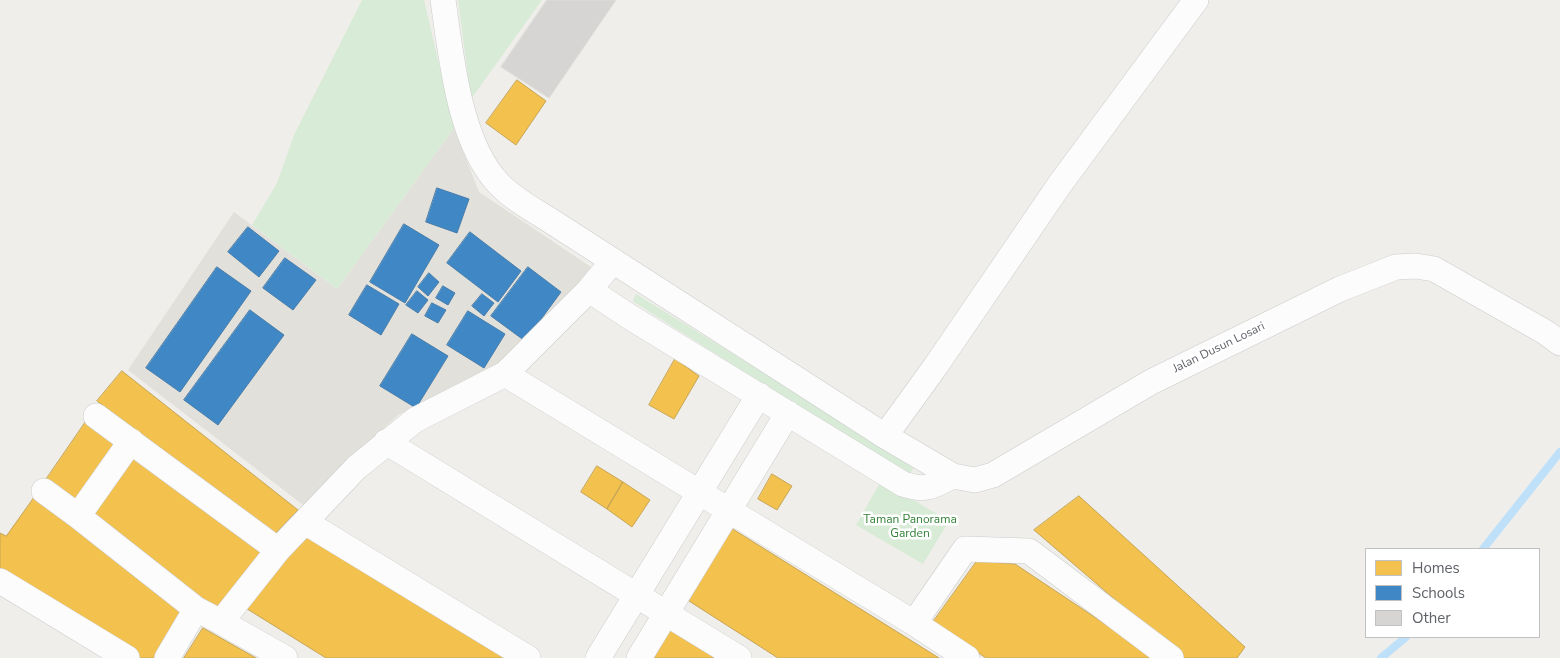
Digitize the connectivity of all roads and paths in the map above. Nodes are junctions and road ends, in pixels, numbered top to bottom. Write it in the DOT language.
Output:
graph roads {
  1 [pos="443,0"];
  2 [pos="1196,0"];
  3 [pos="614,261"];
  4 [pos="589,290"];
  5 [pos="1560,343"];
  6 [pos="505,374"];
  7 [pos="759,395"];
  8 [pos="788,413"];
  9 [pos="96,416"];
  10 [pos="885,436"];
  11 [pos="131,441"];
  12 [pos="386,442"];
  13 [pos="953,476"];
  14 [pos="44,491"];
  15 [pos="698,492"];
  16 [pos="728,510"];
  17 [pos="78,516"];
  18 [pos="305,522"];
  19 [pos="278,550"];
  20 [pos="0,581"];
  21 [pos="635,596"];
  22 [pos="196,609"];
  23 [pos="665,614"];
  24 [pos="220,622"];
  25 [pos="914,623"];
  26 [pos="127,658"];
  27 [pos="167,658"];
  28 [pos="285,658"];
  29 [pos="528,658"];
  30 [pos="598,658"];
  31 [pos="639,658"];
  32 [pos="739,658"];
  33 [pos="967,658"];
  34 [pos="1171,658"];
  1 -- 3 [label="street, Jalan Dusun Losari"];
  2 -- 10 [label="street"];
  3 -- 4 [label="street"];
  3 -- 10 [label="street, Jalan Dusun Losari"];
  4 -- 6 [label="street"];
  4 -- 7 [label="street"];
  5 -- 13 [label="street, Jalan Dusun Losari"];
  6 -- 12 [label="street"];
  6 -- 15 [label="street"];
  7 -- 8 [label="street"];
  7 -- 15 [label="street"];
  8 -- 13 [label="street"];
  8 -- 16 [label="street"];
  9 -- 11 [label="street"];
  10 -- 13 [label="street, Jalan Dusun Losari"];
  11 -- 17 [label="street"];
  11 -- 19 [label="street"];
  12 -- 18 [label="street"];
  12 -- 21 [label="street"];
  14 -- 17 [label="street"];
  15 -- 16 [label="street"];
  15 -- 21 [label="street"];
  16 -- 23 [label="street"];
  16 -- 25 [label="street"];
  17 -- 22 [label="street"];
  18 -- 19 [label="street"];
  18 -- 29 [label="street"];
  19 -- 24 [label="street"];
  20 -- 26 [label="street"];
  21 -- 23 [label="street"];
  21 -- 30 [label="street"];
  22 -- 24 [label="street"];
  22 -- 27 [label="street"];
  23 -- 31 [label="street"];
  23 -- 32 [label="street"];
  24 -- 28 [label="street"];
  25 -- 33 [label="street"];
  25 -- 34 [label="street"];
}
